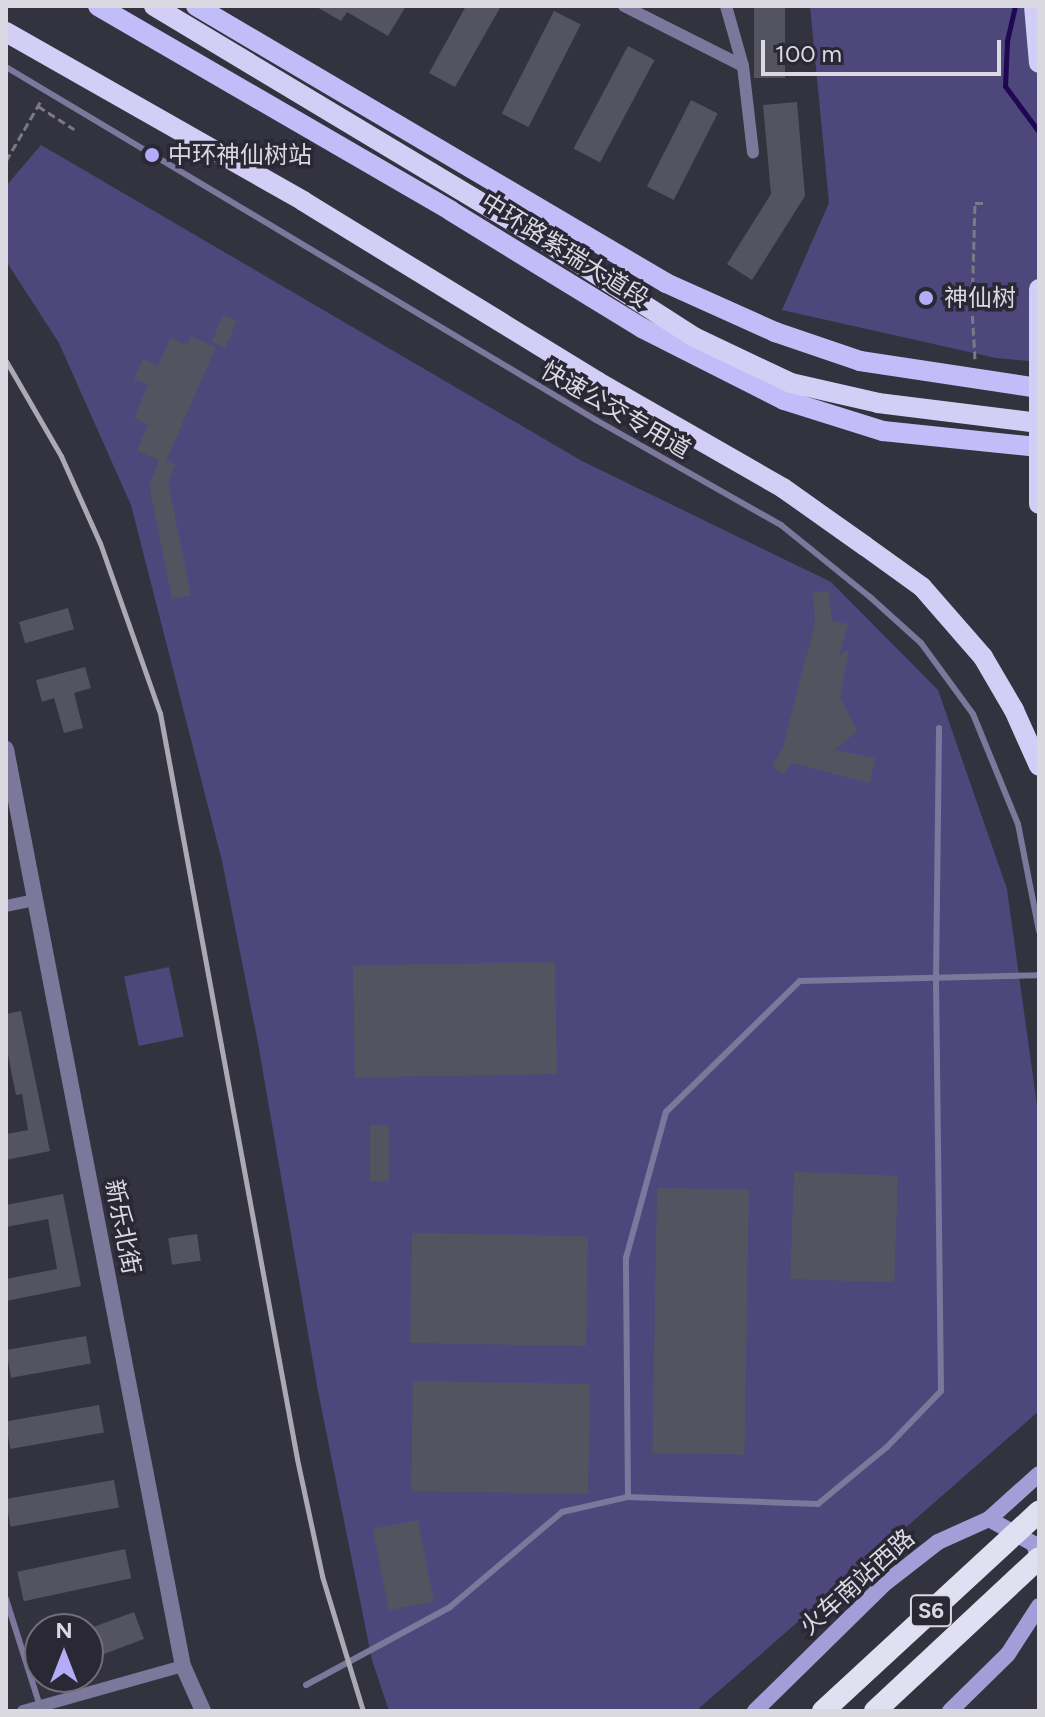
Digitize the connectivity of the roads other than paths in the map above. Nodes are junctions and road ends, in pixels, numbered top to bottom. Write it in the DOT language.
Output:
graph roads {
  1 [pos="98,6"];
  2 [pos="154,6"];
  3 [pos="196,6"];
  4 [pos="624,6"];
  5 [pos="726,6"];
  6 [pos="1034,6"];
  7 [pos="6,32"];
  8 [pos="1039,63"];
  9 [pos="743,66"];
  10 [pos="6,67"];
  11 [pos="753,152"];
  12 [pos="1039,289"];
  13 [pos="1039,388"];
  14 [pos="1039,423"];
  15 [pos="1039,447"];
  16 [pos="1039,504"];
  17 [pos="939,728"];
  18 [pos="6,749"];
  19 [pos="1039,766"];
  20 [pos="35,900"];
  21 [pos="6,906"];
  22 [pos="1039,931"];
  23 [pos="1039,975"];
  24 [pos="936,978"];
  25 [pos="1039,1474"];
  26 [pos="628,1497"];
  27 [pos="1039,1512"];
  28 [pos="989,1519"];
  29 [pos="1039,1559"];
  30 [pos="6,1599"];
  31 [pos="1039,1606"];
  32 [pos="183,1666"];
  33 [pos="306,1685"];
  34 [pos="40,1706"];
  35 [pos="23,1711"];
  36 [pos="203,1711"];
  37 [pos="755,1711"];
  38 [pos="823,1711"];
  39 [pos="875,1711"];
  40 [pos="950,1711"];
  1 -- 15 [label="main road, 中环路紫瑞大道段"];
  2 -- 14 [label="highway, bridge"];
  3 -- 13 [label="main road, 中环路紫瑞大道段"];
  4 -- 9 [label="street"];
  5 -- 9 [label="street"];
  6 -- 8 [label="highway"];
  7 -- 19 [label="highway, bridge"];
  9 -- 11 [label="street"];
  10 -- 22 [label="lane, 快速公交专用道, bridge"];
  12 -- 16 [label="highway, bridge"];
  17 -- 24 [label="lane"];
  18 -- 20 [label="street, 新乐北街"];
  20 -- 21 [label="street"];
  20 -- 32 [label="street, 新乐北街"];
  23 -- 24 [label="lane"];
  24 -- 26 [label="lane"];
  24 -- 26 [label="lane"];
  25 -- 28 [label="main road, 火车南站西路"];
  26 -- 33 [label="lane"];
  27 -- 38 [label="highway, S6, bridge"];
  28 -- 29 [label="main road"];
  28 -- 37 [label="main road, 火车南站西路"];
  29 -- 39 [label="highway, S6, bridge"];
  30 -- 34 [label="lane"];
  31 -- 40 [label="main road"];
  32 -- 34 [label="street"];
  32 -- 36 [label="street, 新乐北街"];
  34 -- 35 [label="street"];
}
